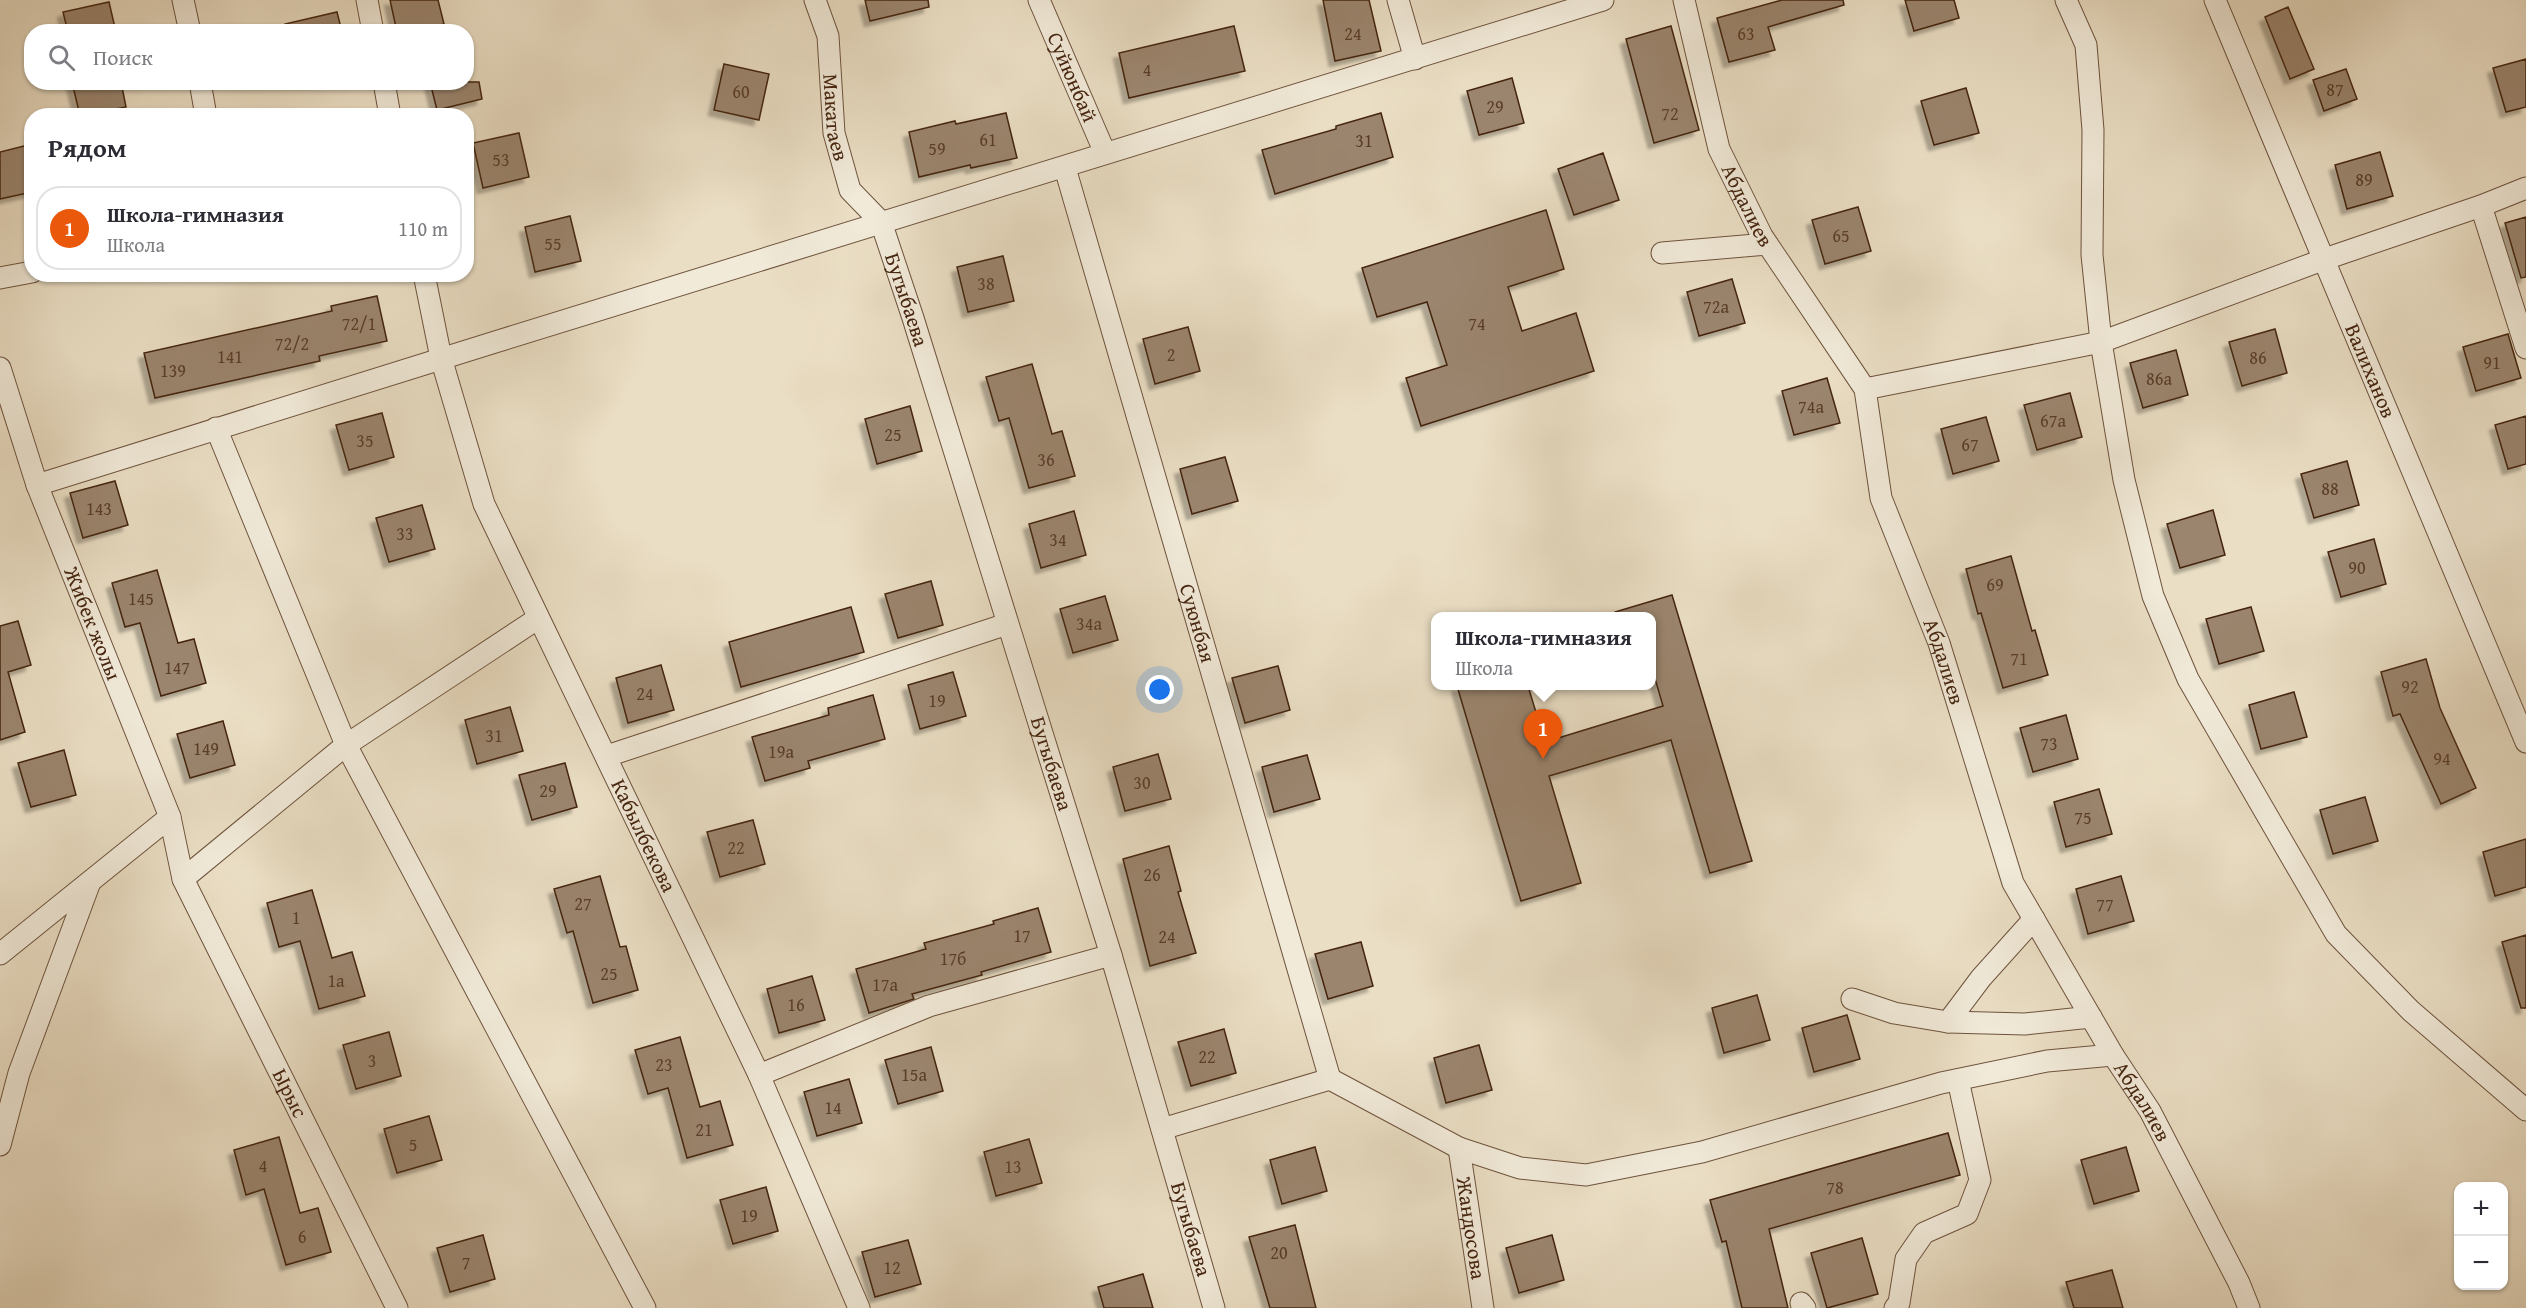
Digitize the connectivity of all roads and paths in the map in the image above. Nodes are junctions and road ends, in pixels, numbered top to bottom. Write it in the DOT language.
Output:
graph roads {
  1 [pos="183,0"];
  2 [pos="367,0"];
  3 [pos="815,0"];
  4 [pos="1039,0"];
  5 [pos="1398,0"];
  6 [pos="1603,0"];
  7 [pos="1684,0"];
  8 [pos="2066,0"];
  9 [pos="2215,0"];
  10 [pos="188,24"];
  11 [pos="372,24"];
  12 [pos="1415,59"];
  13 [pos="201,90"];
  14 [pos="385,90"];
  15 [pos="205,108"];
  16 [pos="389,108"];
  17 [pos="1105,153"];
  18 [pos="1065,168"];
  19 [pos="2526,188"];
  20 [pos="2481,206"];
  21 [pos="880,222"];
  22 [pos="1767,244"];
  23 [pos="1662,253"];
  24 [pos="2325,259"];
  25 [pos="24,274"];
  26 [pos="0,278"];
  27 [pos="426,282"];
  28 [pos="2102,342"];
  29 [pos="2526,348"];
  30 [pos="441,358"];
  31 [pos="0,368"];
  32 [pos="1865,389"];
  33 [pos="216,428"];
  34 [pos="37,485"];
  35 [pos="537,619"];
  36 [pos="1007,624"];
  37 [pos="2526,742"];
  38 [pos="346,745"];
  39 [pos="607,756"];
  40 [pos="170,818"];
  41 [pos="183,879"];
  42 [pos="90,882"];
  43 [pos="2034,919"];
  44 [pos="0,954"];
  45 [pos="1111,955"];
  46 [pos="1852,999"];
  47 [pos="2091,1017"];
  48 [pos="1948,1022"];
  49 [pos="2114,1055"];
  50 [pos="759,1075"];
  51 [pos="1330,1079"];
  52 [pos="1958,1080"];
  53 [pos="2526,1110"];
  54 [pos="1162,1129"];
  55 [pos="0,1145"];
  56 [pos="1459,1148"];
  57 [pos="397,1308"];
  58 [pos="645,1308"];
  59 [pos="859,1308"];
  60 [pos="1214,1308"];
  61 [pos="1483,1308"];
  62 [pos="1895,1308"];
  63 [pos="2249,1308"];
  1 -- 10 [label="street"];
  2 -- 11 [label="street"];
  3 -- 21 [label="street, Макатаев"];
  4 -- 17 [label="street, Суйюнбай"];
  5 -- 12 [label="street"];
  6 -- 12 [label="street"];
  7 -- 22 [label="street, Абдалиев"];
  8 -- 28 [label="street"];
  9 -- 24 [label="street, Валиханов"];
  12 -- 17 [label="street"];
  13 -- 15 [label="street"];
  14 -- 16 [label="street"];
  17 -- 18 [label="street"];
  18 -- 21 [label="street"];
  18 -- 51 [label="street, Суюнбая"];
  19 -- 20 [label="street"];
  20 -- 24 [label="street"];
  20 -- 29 [label="street"];
  21 -- 30 [label="street"];
  21 -- 36 [label="street, Бугыбаева"];
  22 -- 23 [label="street"];
  22 -- 32 [label="street, Абдалиев"];
  24 -- 28 [label="street"];
  24 -- 37 [label="street, Валиханов"];
  25 -- 26 [label="street"];
  27 -- 30 [label="street, Кабылбекова"];
  28 -- 32 [label="street"];
  28 -- 53 [label="street"];
  30 -- 33 [label="street"];
  30 -- 35 [label="street, Кабылбекова"];
  31 -- 34 [label="street, Жибек жолы"];
  32 -- 43 [label="street, Абдалиев"];
  33 -- 34 [label="street"];
  33 -- 38 [label="street"];
  34 -- 40 [label="street, Жибек жолы"];
  35 -- 38 [label="street"];
  35 -- 39 [label="street, Кабылбекова"];
  36 -- 39 [label="street"];
  36 -- 45 [label="street, Бугыбаева"];
  38 -- 41 [label="street"];
  38 -- 58 [label="street"];
  39 -- 50 [label="street, Кабылбекова"];
  40 -- 41 [label="street, Жибек жолы"];
  40 -- 42 [label="street"];
  41 -- 57 [label="street, Ырыс"];
  42 -- 44 [label="street"];
  42 -- 55 [label="street"];
  43 -- 47 [label="street, Абдалиев"];
  43 -- 48 [label="street"];
  45 -- 50 [label="street"];
  45 -- 54 [label="street, Бугыбаева"];
  46 -- 48 [label="street"];
  47 -- 48 [label="street"];
  47 -- 49 [label="street, Абдалиев"];
  49 -- 52 [label="street"];
  49 -- 63 [label="street, Абдалиев"];
  50 -- 59 [label="street, Кабылбекова"];
  51 -- 54 [label="street"];
  51 -- 56 [label="street"];
  52 -- 56 [label="street"];
  52 -- 62 [label="street"];
  54 -- 60 [label="street, Бугыбаева"];
  56 -- 61 [label="street, Жандосова"];
}
